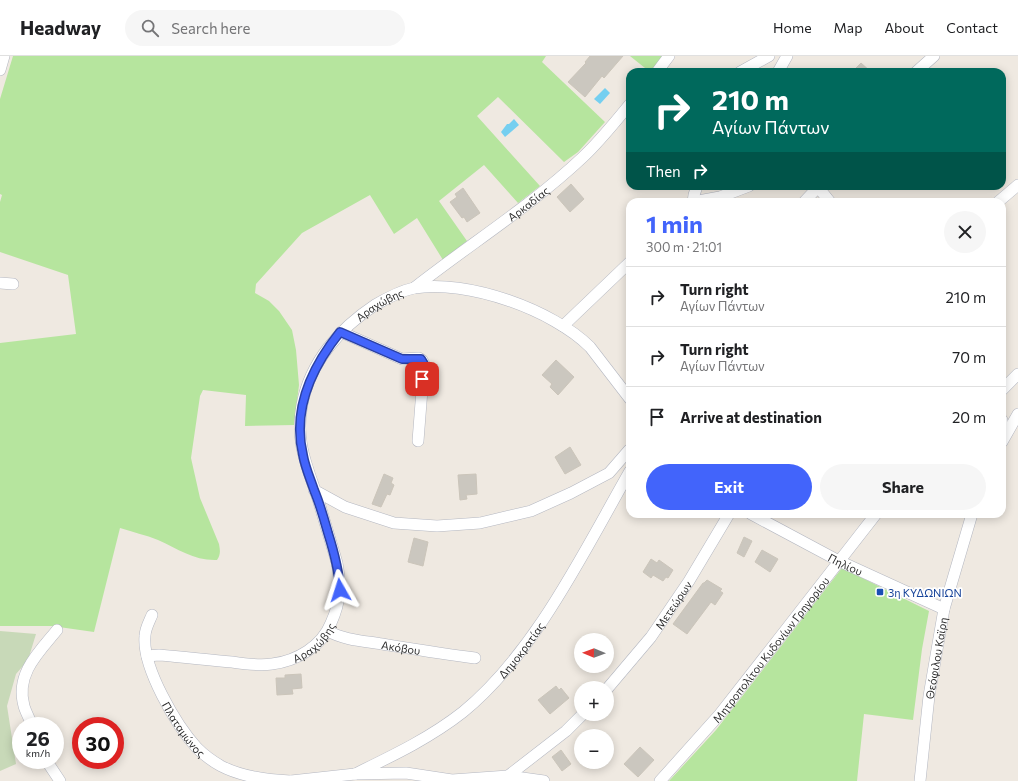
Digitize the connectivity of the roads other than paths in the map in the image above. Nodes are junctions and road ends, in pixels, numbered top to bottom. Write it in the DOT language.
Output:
graph roads {
  1 [pos="4,56"];
  2 [pos="670,56"];
  3 [pos="770,56"];
  4 [pos="788,56"];
  5 [pos="934,56"];
  6 [pos="660,68"];
  7 [pos="748,68"];
  8 [pos="780,68"];
  9 [pos="920,68"];
  10 [pos="0,70"];
  11 [pos="626,109"];
  12 [pos="1018,185"];
  13 [pos="738,190"];
  14 [pos="814,190"];
  15 [pos="715,198"];
  16 [pos="808,198"];
  17 [pos="1003,198"];
  18 [pos="626,266"];
  19 [pos="0,283"];
  20 [pos="13,284"];
  21 [pos="413,288"];
  22 [pos="563,326"];
  23 [pos="340,332"];
  24 [pos="1017,374"];
  25 [pos="1006,386"];
  26 [pos="626,394"];
  27 [pos="1018,413"];
  28 [pos="1006,416"];
  29 [pos="1006,434"];
  30 [pos="418,441"];
  31 [pos="626,453"];
  32 [pos="626,478"];
  33 [pos="314,490"];
  34 [pos="727,518"];
  35 [pos="758,518"];
  36 [pos="873,518"];
  37 [pos="971,518"];
  38 [pos="839,561"];
  39 [pos="944,609"];
  40 [pos="152,615"];
  41 [pos="57,630"];
  42 [pos="328,631"];
  43 [pos="146,656"];
  44 [pos="475,658"];
  45 [pos="614,682"];
  46 [pos="28,717"];
  47 [pos="576,721"];
  48 [pos="52,769"];
  49 [pos="355,774"];
  50 [pos="508,776"];
  51 [pos="60,781"];
  52 [pos="290,781"];
  53 [pos="544,781"];
  54 [pos="660,781"];
  55 [pos="920,781"];
  1 -- 10 [label="street"];
  2 -- 6 [label="street"];
  3 -- 7 [label="street"];
  4 -- 8 [label="street"];
  5 -- 9 [label="street"];
  11 -- 21 [label="street, Αρκαδίας"];
  12 -- 17 [label="street"];
  13 -- 15 [label="street"];
  14 -- 16 [label="street"];
  18 -- 22 [label="street"];
  19 -- 20 [label="street"];
  21 -- 22 [label="street, Αραχώβης"];
  21 -- 23 [label="street, Αραχώβης"];
  22 -- 26 [label="street, Αραχώβης"];
  23 -- 30 [label="street"];
  23 -- 33 [label="street, Αραχώβης"];
  24 -- 25 [label="street"];
  27 -- 28 [label="street"];
  27 -- 29 [label="street"];
  31 -- 33 [label="street"];
  32 -- 49 [label="street, Δημοκρατίας"];
  33 -- 42 [label="street, Αραχώβης"];
  34 -- 45 [label="street, Μετεώρων"];
  35 -- 38 [label="street, Πηλίου"];
  36 -- 38 [label="street, Μητροπολίτου Κυδονίων Γρηγορίου"];
  37 -- 39 [label="street, Θεόφιλου Καϊρη"];
  38 -- 39 [label="street, Πηλίου"];
  38 -- 54 [label="street, Μητροπολίτου Κυδονίων Γρηγορίου"];
  39 -- 55 [label="street, Θεόφιλου Καϊρη"];
  40 -- 43 [label="street, Πλαταμώνος"];
  41 -- 46 [label="street"];
  42 -- 43 [label="street, Αραχώβης"];
  42 -- 44 [label="street, Ακόβου"];
  43 -- 52 [label="street, Πλαταμώνος"];
  47 -- 50 [label="street"];
  48 -- 51 [label="street"];
  49 -- 50 [label="street, Πλαταμώνος"];
  49 -- 52 [label="street, Πλαταμώνος"];
  50 -- 53 [label="street, Πλαταμώνος"];
}
